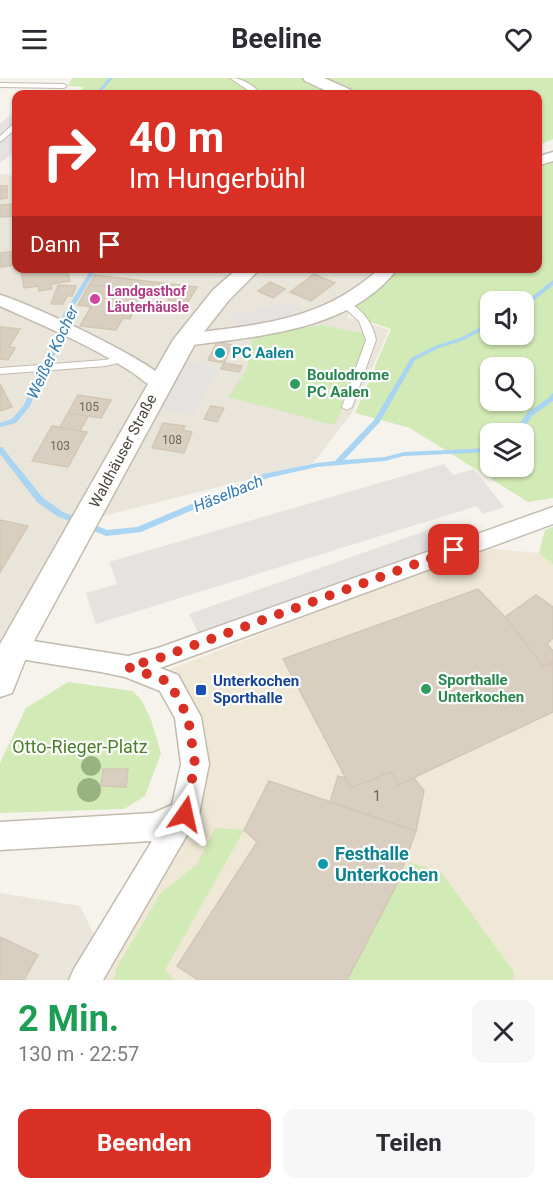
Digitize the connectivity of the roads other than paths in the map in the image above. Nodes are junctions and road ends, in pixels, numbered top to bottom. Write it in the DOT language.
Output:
graph roads {
  1 [pos="68,78"];
  2 [pos="233,78"];
  3 [pos="311,78"];
  4 [pos="0,85"];
  5 [pos="64,86"];
  6 [pos="59,90"];
  7 [pos="254,90"];
  8 [pos="336,90"];
  9 [pos="12,130"];
  10 [pos="0,140"];
  11 [pos="245,273"];
  12 [pos="386,273"];
  13 [pos="0,300"];
  14 [pos="345,304"];
  15 [pos="185,340"];
  16 [pos="122,359"];
  17 [pos="0,371"];
  18 [pos="159,383"];
  19 [pos="347,407"];
  20 [pos="553,515"];
  21 [pos="14,648"];
  22 [pos="128,667"];
  23 [pos="0,683"];
  24 [pos="185,814"];
  25 [pos="0,836"];
  26 [pos="85,980"];
  1 -- 5 [label="lane"];
  2 -- 7 [label="lane"];
  3 -- 8 [label="street"];
  4 -- 5 [label="lane"];
  5 -- 6 [label="lane"];
  9 -- 10 [label="lane"];
  11 -- 15 [label="street, Waldhäuser Straße"];
  12 -- 14 [label="street"];
  13 -- 16 [label="street"];
  14 -- 15 [label="street"];
  14 -- 19 [label="lane"];
  15 -- 18 [label="street, Waldhäuser Straße"];
  16 -- 17 [label="lane"];
  16 -- 18 [label="street"];
  18 -- 21 [label="street, Waldhäuser Straße"];
  20 -- 22 [label="street"];
  21 -- 22 [label="street"];
  21 -- 23 [label="street, Waldhäuser Straße"];
  22 -- 24 [label="street"];
  24 -- 25 [label="street"];
  24 -- 26 [label="street"];
}
